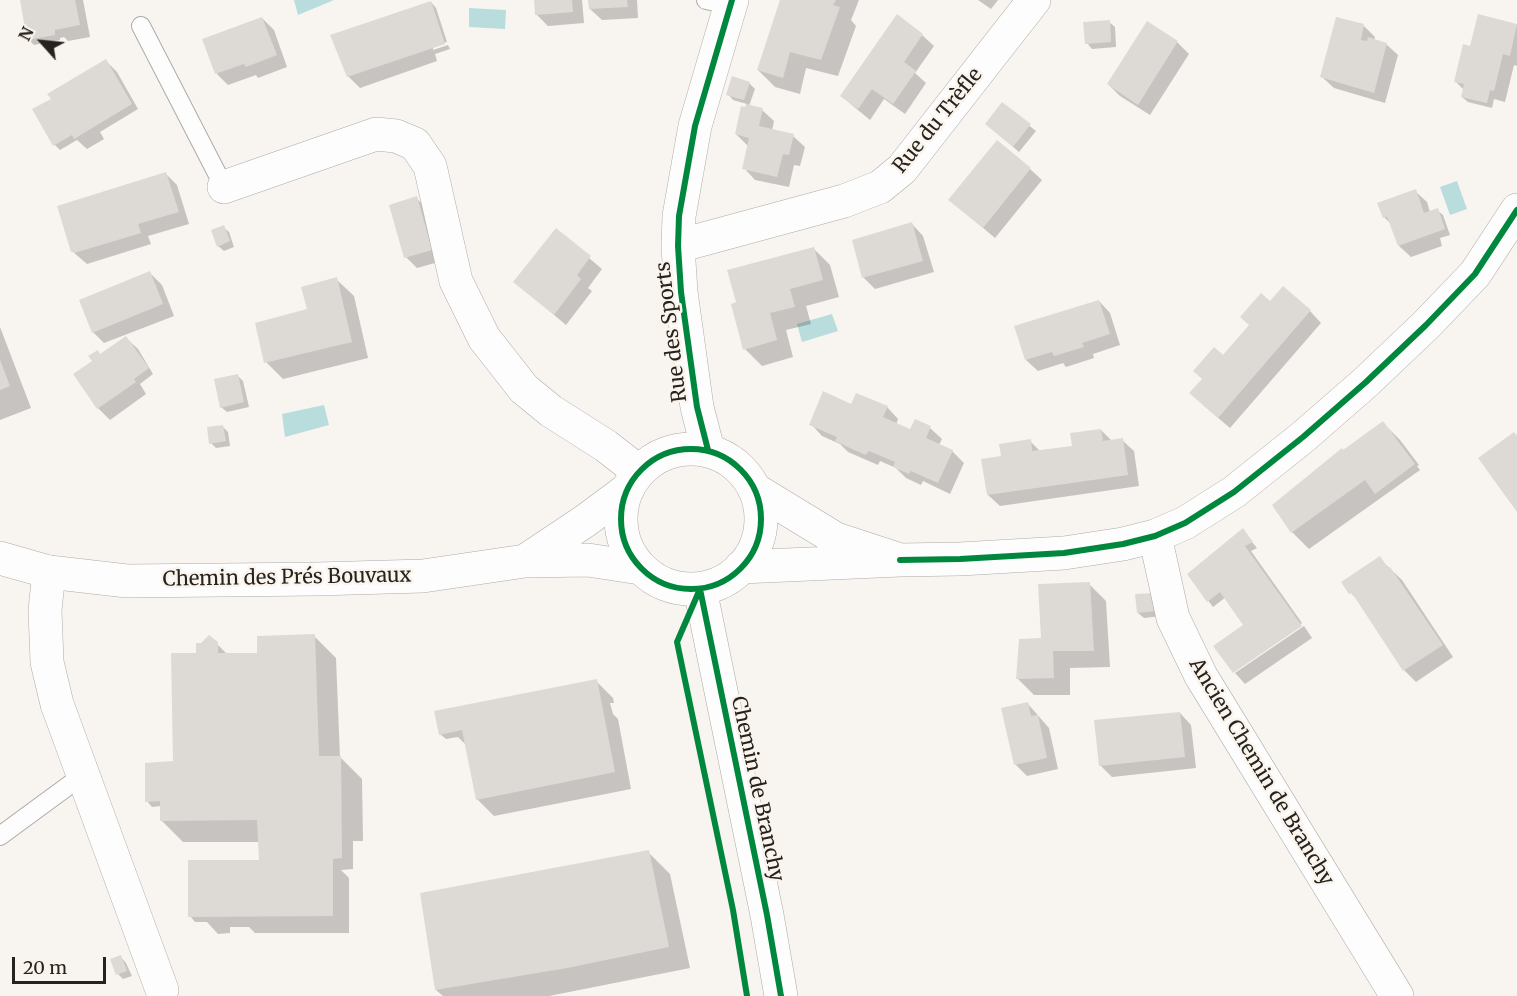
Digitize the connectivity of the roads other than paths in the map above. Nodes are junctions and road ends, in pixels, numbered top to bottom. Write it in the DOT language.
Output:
graph roads {
  1 [pos="1034,0"];
  2 [pos="723,2"];
  3 [pos="141,26"];
  4 [pos="224,187"];
  5 [pos="1517,210"];
  6 [pos="678,246"];
  7 [pos="708,450"];
  8 [pos="633,480"];
  9 [pos="754,489"];
  10 [pos="1155,536"];
  11 [pos="0,558"];
  12 [pos="900,560"];
  13 [pos="525,561"];
  14 [pos="741,567"];
  15 [pos="640,568"];
  16 [pos="49,572"];
  17 [pos="700,589"];
  18 [pos="83,775"];
  19 [pos="0,836"];
  20 [pos="163,993"];
  21 [pos="781,996"];
  22 [pos="1397,996"];
  1 -- 6 [label="street, Rue du Trèfle"];
  2 -- 6 [label="street, Rue des Sports"];
  3 -- 4 [label="lane"];
  4 -- 8 [label="street"];
  5 -- 10 [label="street"];
  6 -- 7 [label="street, Rue des Sports"];
  7 -- 8 [label="street"];
  7 -- 9 [label="street"];
  8 -- 13 [label="street, Chemin des Prés Bouvaux"];
  8 -- 15 [label="street"];
  9 -- 12 [label="street"];
  9 -- 14 [label="street"];
  10 -- 12 [label="street"];
  10 -- 22 [label="street, Ancien Chemin de Branchy"];
  11 -- 16 [label="street, Chemin des Prés Bouvaux"];
  12 -- 14 [label="street"];
  13 -- 15 [label="street, Chemin des Prés Bouvaux"];
  13 -- 16 [label="street, Chemin des Prés Bouvaux"];
  14 -- 17 [label="street"];
  15 -- 17 [label="street"];
  16 -- 18 [label="street"];
  17 -- 21 [label="street, Chemin de Branchy"];
  18 -- 19 [label="lane"];
  18 -- 20 [label="street"];
}
